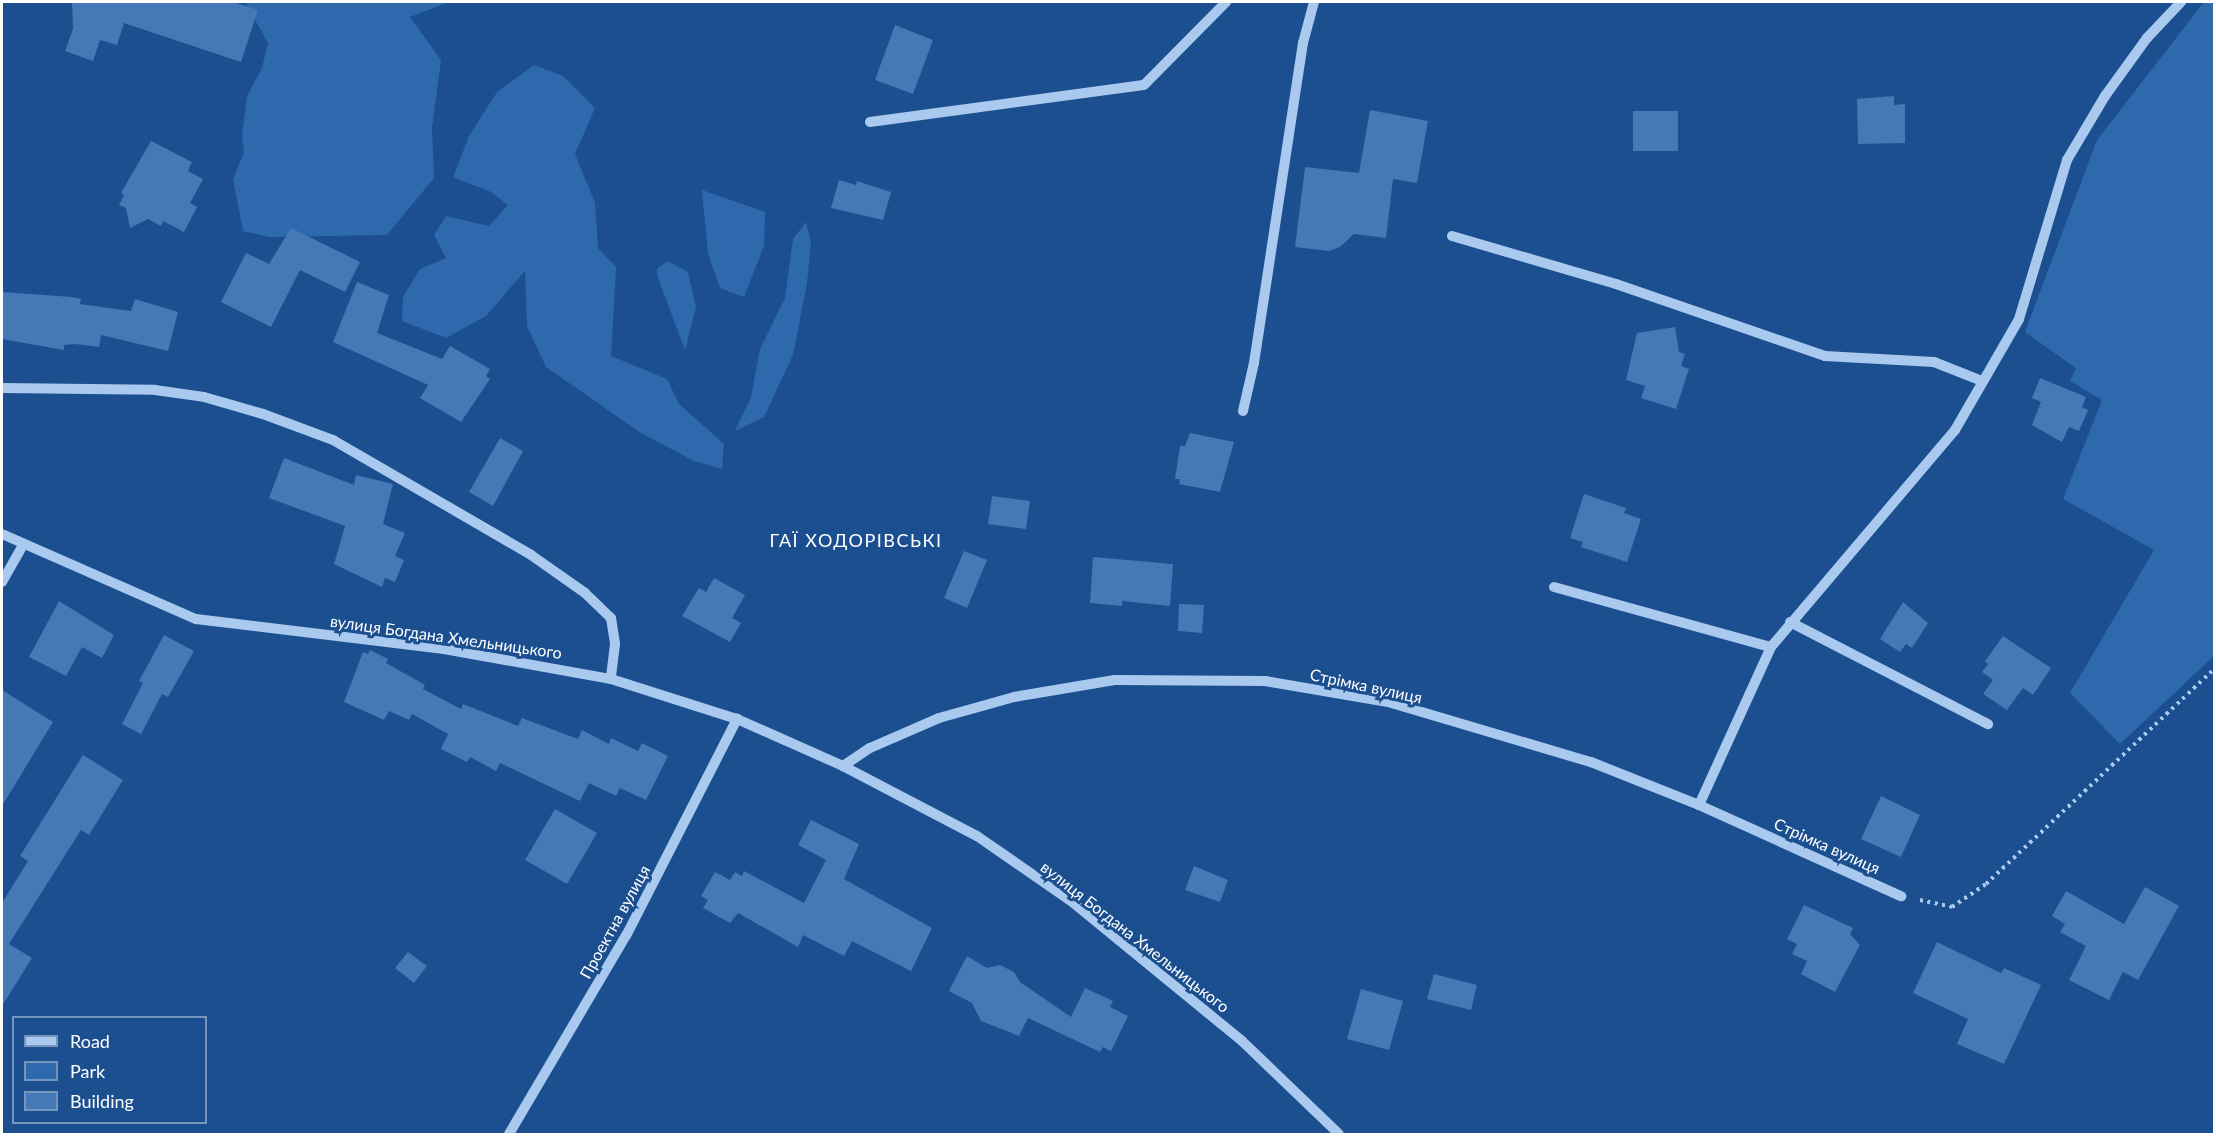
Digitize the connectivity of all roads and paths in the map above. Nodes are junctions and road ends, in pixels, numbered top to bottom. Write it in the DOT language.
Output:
graph roads {
  1 [pos="1226,2"];
  2 [pos="1314,2"];
  3 [pos="2181,2"];
  4 [pos="870,122"];
  5 [pos="1452,236"];
  6 [pos="1982,381"];
  7 [pos="2,388"];
  8 [pos="1243,411"];
  9 [pos="2,534"];
  10 [pos="23,545"];
  11 [pos="2,582"];
  12 [pos="1554,587"];
  13 [pos="1790,622"];
  14 [pos="1770,647"];
  15 [pos="2214,669"];
  16 [pos="612,679"];
  17 [pos="737,719"];
  18 [pos="1988,724"];
  19 [pos="843,766"];
  20 [pos="1699,805"];
  21 [pos="1901,896"];
  22 [pos="509,1134"];
  23 [pos="1339,1134"];
  1 -- 4 [label="street"];
  2 -- 8 [label="street"];
  3 -- 6 [label="street"];
  5 -- 6 [label="street"];
  6 -- 13 [label="street"];
  7 -- 16 [label="street"];
  9 -- 10 [label="street, вулиця Богдана Хмельницького"];
  10 -- 11 [label="street"];
  10 -- 16 [label="street, вулиця Богдана Хмельницького"];
  12 -- 14 [label="street"];
  13 -- 14 [label="street"];
  13 -- 18 [label="street"];
  14 -- 20 [label="street"];
  15 -- 21 [label="path"];
  16 -- 17 [label="street, вулиця Богдана Хмельницького"];
  17 -- 19 [label="street, вулиця Богдана Хмельницького"];
  17 -- 22 [label="street, Проектна вулиця"];
  19 -- 20 [label="street, Стрімка вулиця"];
  19 -- 23 [label="street, вулиця Богдана Хмельницького"];
  20 -- 21 [label="street, Стрімка вулиця"];
}
